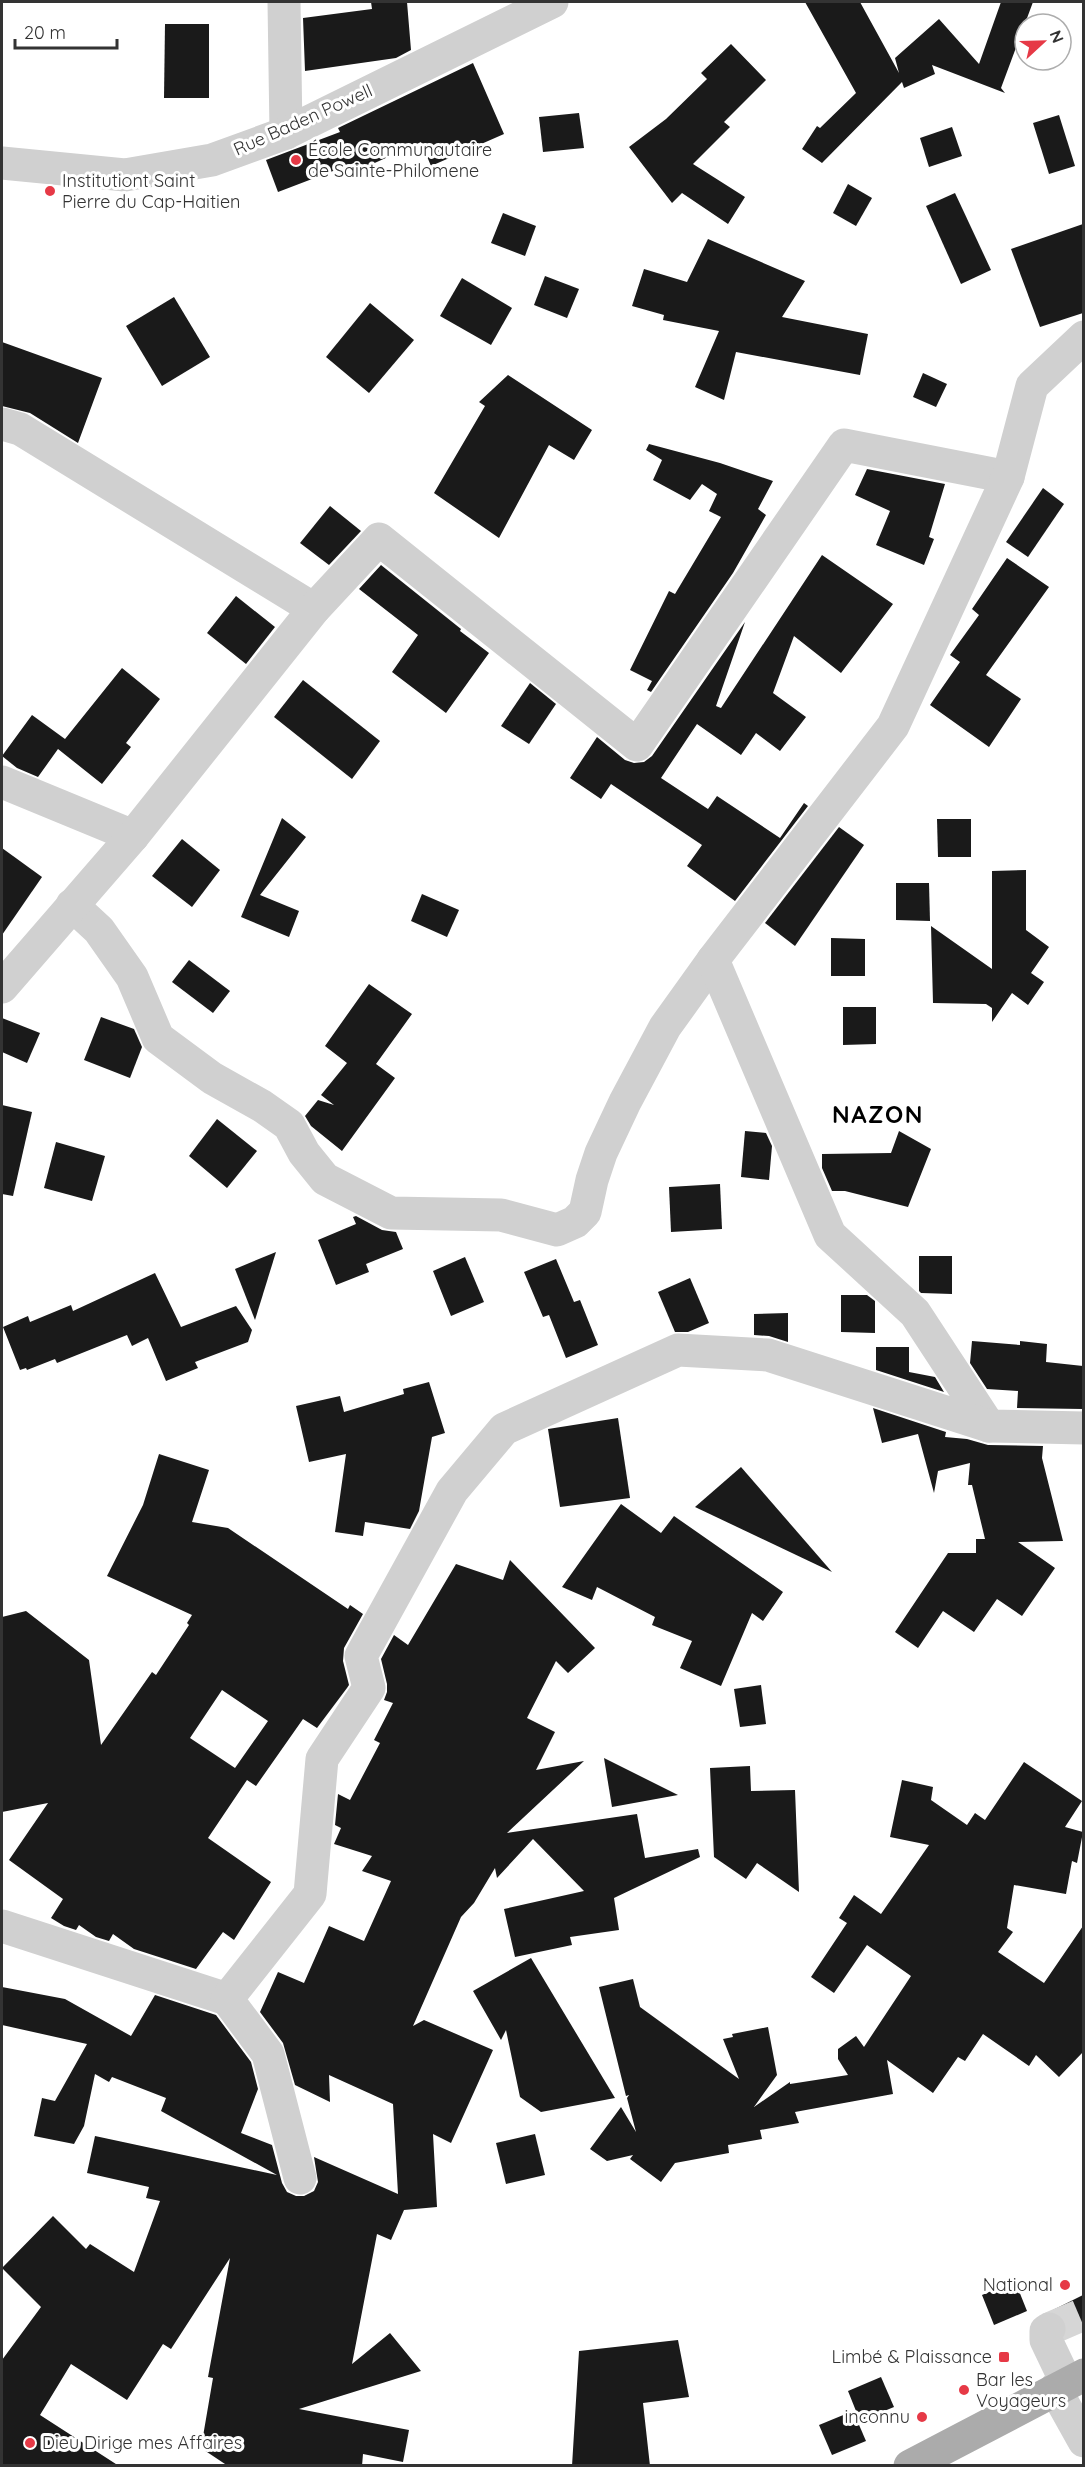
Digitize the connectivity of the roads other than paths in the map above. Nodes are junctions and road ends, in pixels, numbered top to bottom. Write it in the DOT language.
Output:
graph roads {
  1 [pos="284,2"];
  2 [pos="552,2"];
  3 [pos="286,132"];
  4 [pos="2,163"];
  5 [pos="1083,338"];
  6 [pos="2,424"];
  7 [pos="1008,477"];
  8 [pos="314,609"];
  9 [pos="2,782"];
  10 [pos="133,836"];
  11 [pos="72,905"];
  12 [pos="713,960"];
  13 [pos="2,987"];
  14 [pos="989,1426"];
  15 [pos="1083,1428"];
  16 [pos="2,1926"];
  17 [pos="227,1999"];
  18 [pos="300,2178"];
  19 [pos="1049,2329"];
  20 [pos="1068,2383"];
  21 [pos="1083,2441"];
  22 [pos="910,2466"];
  1 -- 3 [label="street"];
  2 -- 3 [label="street, Rue Baden Powell"];
  3 -- 4 [label="street, Rue Baden Powell"];
  5 -- 7 [label="street"];
  6 -- 8 [label="street"];
  7 -- 8 [label="street"];
  7 -- 12 [label="street"];
  8 -- 10 [label="street"];
  9 -- 10 [label="street"];
  10 -- 11 [label="street"];
  11 -- 12 [label="street"];
  11 -- 13 [label="street"];
  12 -- 14 [label="street"];
  14 -- 15 [label="street"];
  14 -- 17 [label="street"];
  16 -- 17 [label="street"];
  17 -- 18 [label="street"];
  19 -- 20 [label="street"];
  20 -- 21 [label="street"];
  20 -- 22 [label="main road"];
}
